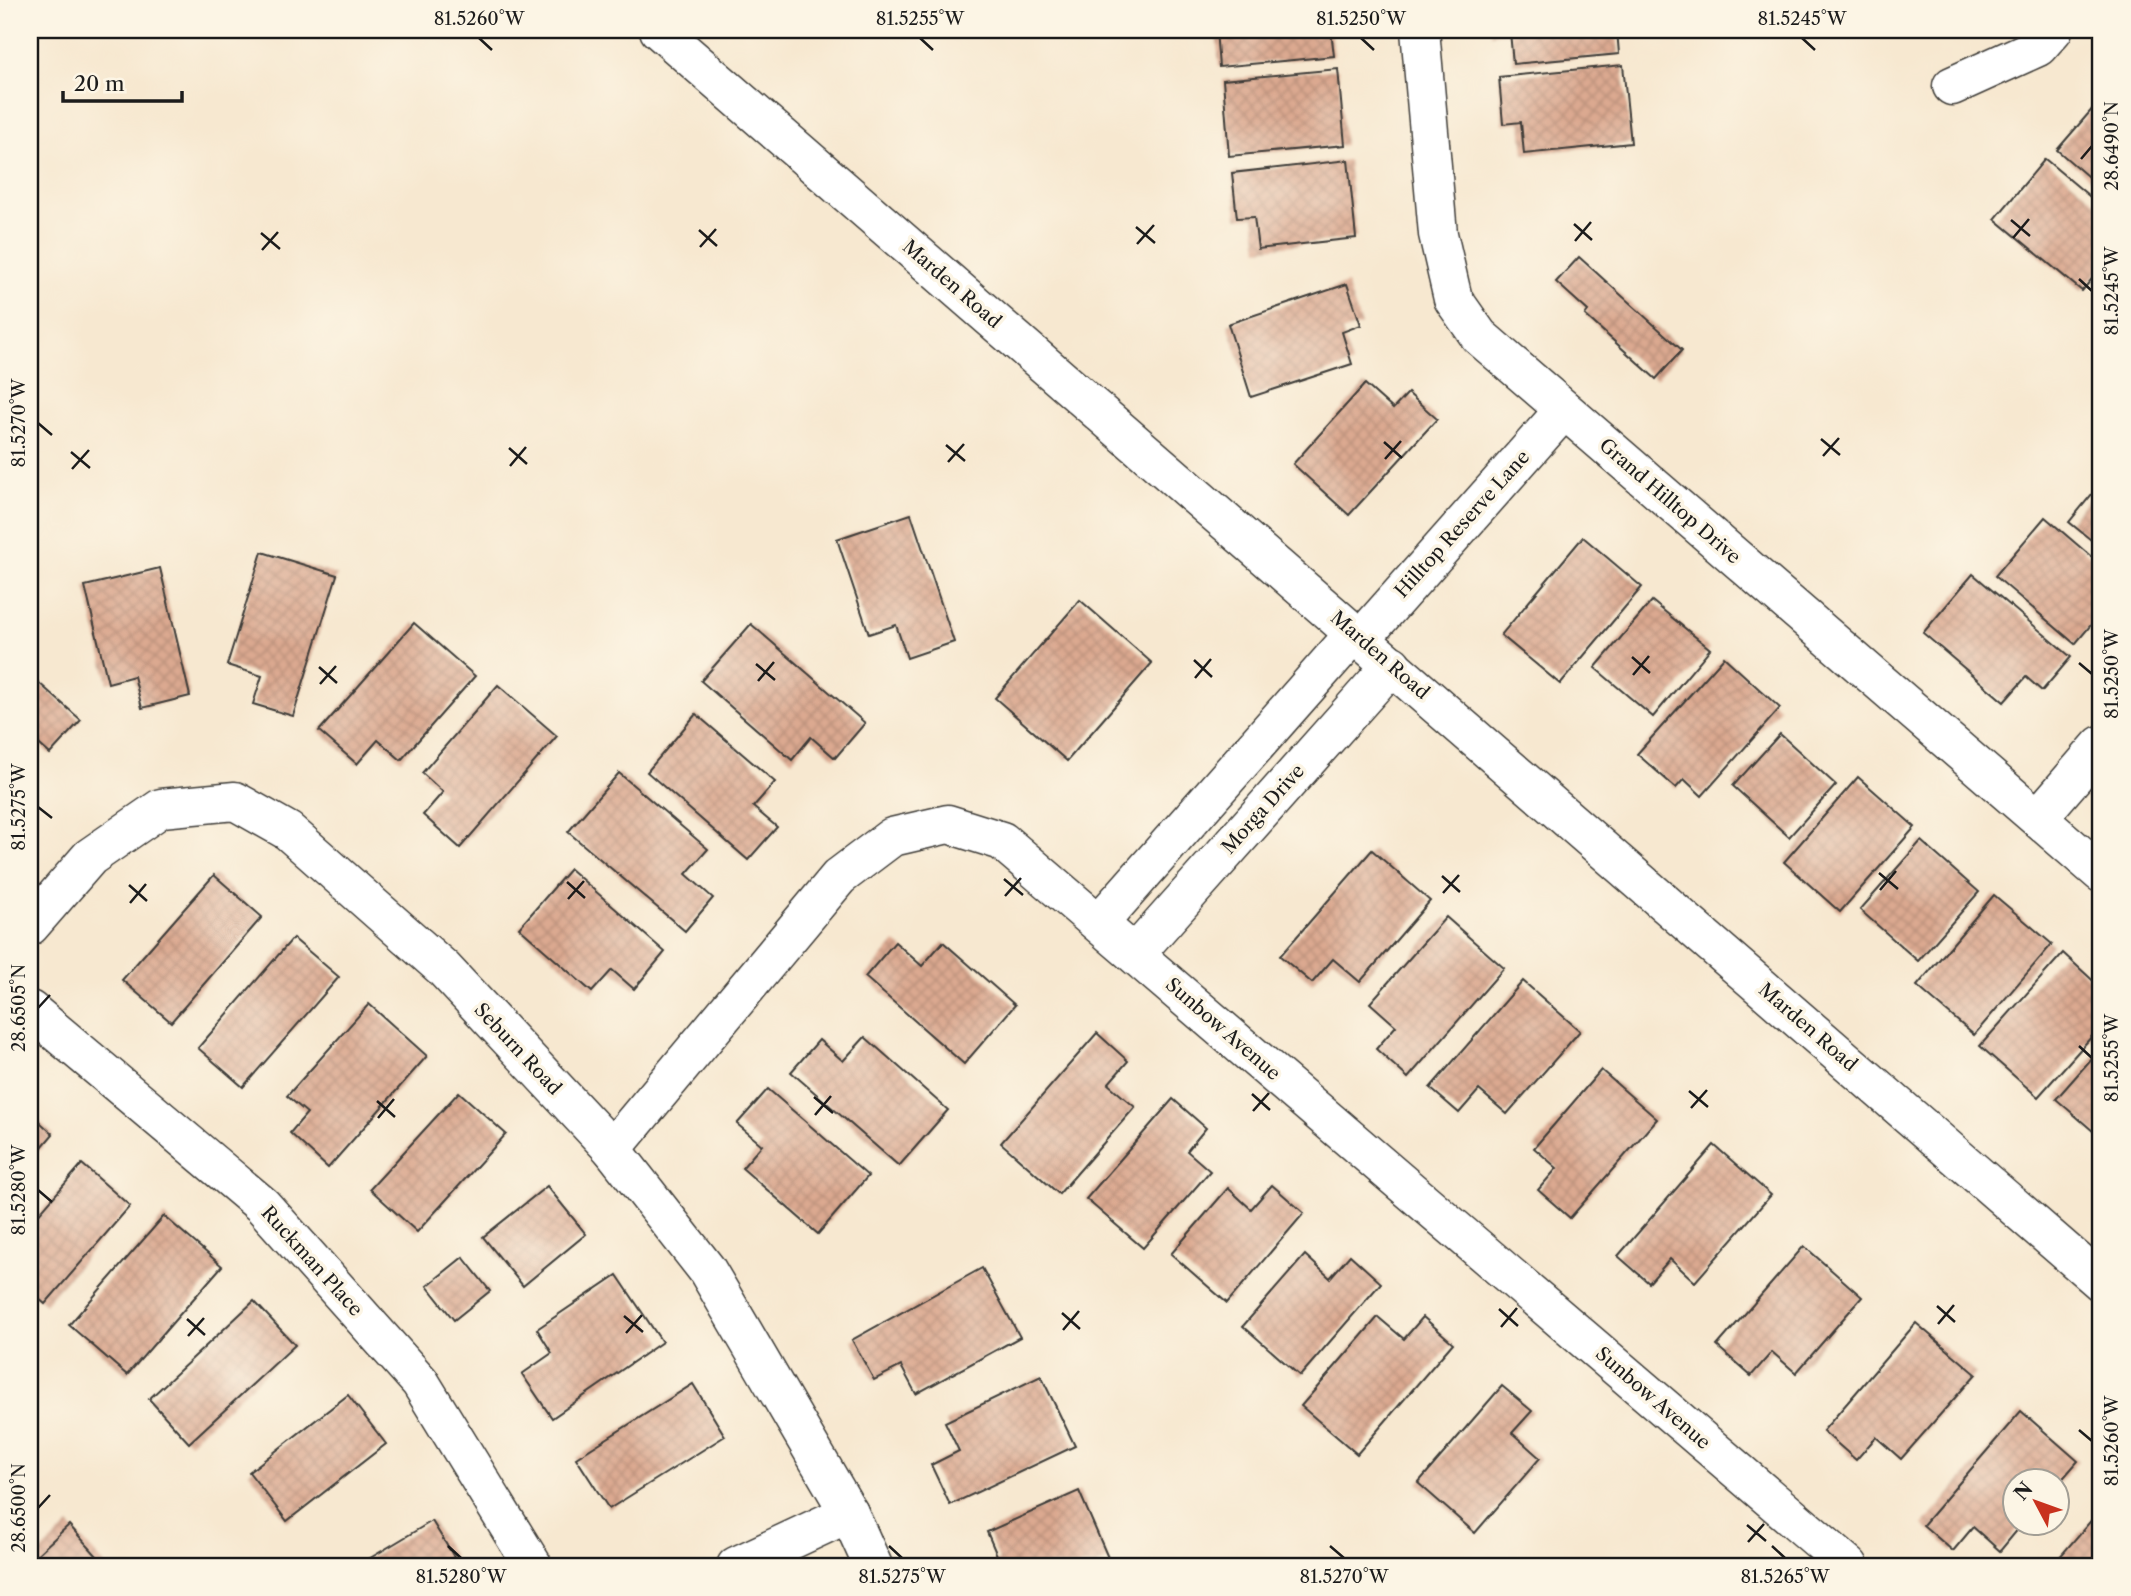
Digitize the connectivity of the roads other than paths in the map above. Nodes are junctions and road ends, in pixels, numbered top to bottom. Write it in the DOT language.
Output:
graph roads {
  1 [pos="659,30"];
  2 [pos="1420,30"];
  3 [pos="2053,30"];
  4 [pos="1952,86"];
  5 [pos="1564,410"];
  6 [pos="1358,636"];
  7 [pos="1392,665"];
  8 [pos="2101,745"];
  9 [pos="2038,818"];
  10 [pos="2101,873"];
  11 [pos="1100,922"];
  12 [pos="30,926"];
  13 [pos="1135,954"];
  14 [pos="30,1010"];
  15 [pos="612,1149"];
  16 [pos="2101,1282"];
  17 [pos="849,1513"];
  18 [pos="1845,1564"];
  19 [pos="533,1566"];
  20 [pos="736,1566"];
  21 [pos="873,1566"];
  1 -- 6 [label="street, Marden Road"];
  2 -- 5 [label="street, Grand Hilltop Drive"];
  3 -- 4 [label="street"];
  5 -- 6 [label="street, Hilltop Reserve Lane"];
  5 -- 9 [label="street, Grand Hilltop Drive"];
  6 -- 7 [label="street, Marden Road"];
  6 -- 11 [label="street"];
  7 -- 13 [label="street, Morga Drive"];
  7 -- 16 [label="street, Marden Road"];
  8 -- 9 [label="street"];
  9 -- 10 [label="street, Grand Hilltop Drive"];
  11 -- 13 [label="street, Sunbow Avenue"];
  11 -- 15 [label="street, Sunbow Avenue"];
  12 -- 15 [label="street, Seburn Road"];
  13 -- 18 [label="street, Sunbow Avenue"];
  14 -- 19 [label="street, Ruckman Place"];
  15 -- 17 [label="street, Seburn Road"];
  17 -- 20 [label="street"];
  17 -- 21 [label="street, Seburn Road"];
}
